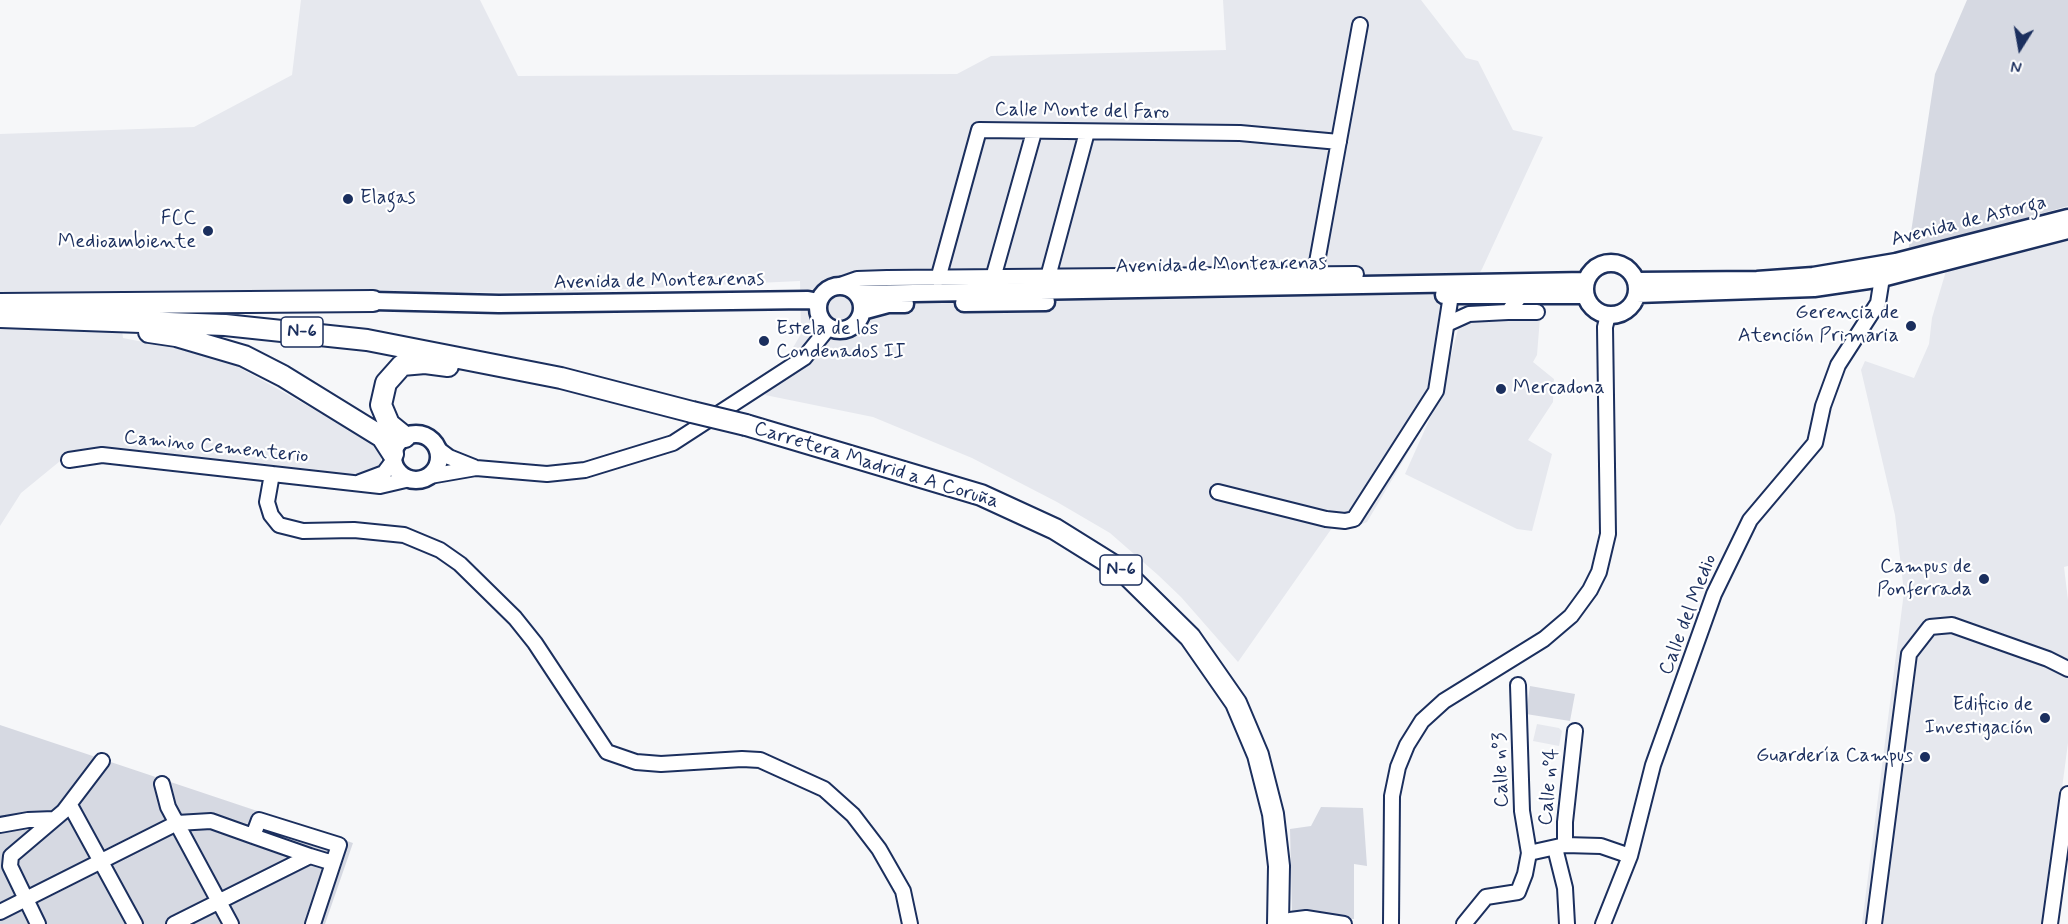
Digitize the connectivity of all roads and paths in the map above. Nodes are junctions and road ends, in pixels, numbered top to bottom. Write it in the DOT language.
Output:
graph roads {
  1 [pos="1360,25"];
  2 [pos="1034,132"];
  3 [pos="1087,132"];
  4 [pos="1339,142"];
  5 [pos="2068,218"];
  6 [pos="2068,230"];
  7 [pos="1881,272"];
  8 [pos="1315,273"];
  9 [pos="1356,274"];
  10 [pos="1048,277"];
  11 [pos="993,278"];
  12 [pos="938,279"];
  13 [pos="840,285"];
  14 [pos="1585,288"];
  15 [pos="1636,288"];
  16 [pos="858,294"];
  17 [pos="1521,295"];
  18 [pos="1451,300"];
  19 [pos="373,301"];
  20 [pos="818,302"];
  21 [pos="0,304"];
  22 [pos="862,311"];
  23 [pos="1508,312"];
  24 [pos="1537,312"];
  25 [pos="1469,314"];
  26 [pos="1608,315"];
  27 [pos="0,317"];
  28 [pos="1447,324"];
  29 [pos="829,327"];
  30 [pos="599,388"];
  31 [pos="405,437"];
  32 [pos="437,448"];
  33 [pos="393,457"];
  34 [pos="69,460"];
  35 [pos="476,468"];
  36 [pos="272,474"];
  37 [pos="430,476"];
  38 [pos="410,479"];
  39 [pos="358,483"];
  40 [pos="1218,492"];
  41 [pos="2068,669"];
  42 [pos="1518,685"];
  43 [pos="1575,731"];
  44 [pos="102,761"];
  45 [pos="162,784"];
  46 [pos="2068,794"];
  47 [pos="70,805"];
  48 [pos="54,819"];
  49 [pos="177,823"];
  50 [pos="0,825"];
  51 [pos="253,836"];
  52 [pos="1560,847"];
  53 [pos="1529,853"];
  54 [pos="310,856"];
  55 [pos="1630,856"];
  56 [pos="103,862"];
  57 [pos="333,863"];
  58 [pos="2063,876"];
  59 [pos="25,899"];
  60 [pos="220,901"];
  61 [pos="0,912"];
  62 [pos="1284,922"];
  63 [pos="38,924"];
  64 [pos="135,924"];
  65 [pos="174,924"];
  66 [pos="231,924"];
  67 [pos="313,924"];
  68 [pos="909,924"];
  69 [pos="1344,924"];
  70 [pos="1392,924"];
  71 [pos="1464,924"];
  72 [pos="1567,924"];
  73 [pos="1603,924"];
  74 [pos="1874,924"];
  75 [pos="2050,924"];
  1 -- 4 [label="street"];
  2 -- 3 [label="street, Calle Monte del Faro"];
  2 -- 11 [label="street"];
  2 -- 12 [label="street, Calle Monte del Faro"];
  3 -- 4 [label="street, Calle Monte del Faro"];
  3 -- 10 [label="street"];
  4 -- 8 [label="street"];
  5 -- 7 [label="main road, Avenida de Astorga"];
  6 -- 7 [label="main road, Avenida de Astorga"];
  7 -- 15 [label="main road"];
  7 -- 55 [label="street, Calle del Medio"];
  8 -- 9 [label="street"];
  8 -- 10 [label="street"];
  10 -- 11 [label="street"];
  11 -- 12 [label="street"];
  12 -- 13 [label="street"];
  13 -- 16 [label="main road"];
  13 -- 20 [label="main road"];
  14 -- 15 [label="main road"];
  14 -- 16 [label="main road, Avenida de Montearenas"];
  14 -- 17 [label="main road, Avenida de Montearenas"];
  14 -- 26 [label="main road"];
  15 -- 26 [label="main road"];
  16 -- 22 [label="main road"];
  17 -- 18 [label="main road, Avenida de Montearenas"];
  17 -- 23 [label="street"];
  18 -- 22 [label="main road, Avenida de Montearenas"];
  18 -- 25 [label="street"];
  18 -- 28 [label="street"];
  19 -- 20 [label="main road, Avenida de Montearenas"];
  19 -- 21 [label="highway"];
  20 -- 29 [label="main road"];
  22 -- 29 [label="main road"];
  23 -- 24 [label="street"];
  23 -- 25 [label="street"];
  25 -- 28 [label="street"];
  26 -- 70 [label="street"];
  27 -- 30 [label="highway, Carretera Madrid a A Coruña / N-6"];
  27 -- 33 [label="highway"];
  28 -- 40 [label="street"];
  29 -- 35 [label="street, Carretera Madrid a A Coruña"];
  30 -- 31 [label="highway, N-6"];
  30 -- 62 [label="highway, Carretera Madrid a A Coruña / N-6, bridge"];
  31 -- 32 [label="main road"];
  31 -- 33 [label="main road"];
  32 -- 35 [label="street, Carretera Madrid a A Coruña"];
  32 -- 37 [label="main road"];
  33 -- 38 [label="main road"];
  33 -- 39 [label="street, Camino Cementerio"];
  34 -- 36 [label="street, Camino Cementerio"];
  35 -- 37 [label="street, Carretera Madrid a A Coruña"];
  36 -- 39 [label="street, Camino Cementerio"];
  36 -- 68 [label="street"];
  37 -- 38 [label="main road"];
  38 -- 39 [label="street, Camino Cementerio"];
  41 -- 74 [label="street"];
  42 -- 53 [label="street, Calle nº3"];
  43 -- 52 [label="street, Calle nº4"];
  44 -- 47 [label="street"];
  45 -- 49 [label="street"];
  46 -- 58 [label="street"];
  47 -- 48 [label="street"];
  47 -- 56 [label="street"];
  48 -- 50 [label="street"];
  48 -- 59 [label="street"];
  49 -- 51 [label="street"];
  49 -- 56 [label="street"];
  49 -- 60 [label="street"];
  51 -- 54 [label="street"];
  51 -- 57 [label="street"];
  52 -- 53 [label="street"];
  52 -- 55 [label="street"];
  52 -- 72 [label="street, Calle nº4"];
  53 -- 71 [label="street"];
  54 -- 57 [label="street"];
  54 -- 60 [label="street"];
  55 -- 73 [label="street, Calle del Medio"];
  56 -- 59 [label="street"];
  56 -- 64 [label="street"];
  57 -- 67 [label="street"];
  58 -- 75 [label="street"];
  59 -- 61 [label="street"];
  59 -- 63 [label="street"];
  60 -- 65 [label="street"];
  60 -- 66 [label="street"];
  62 -- 69 [label="street"];
}
